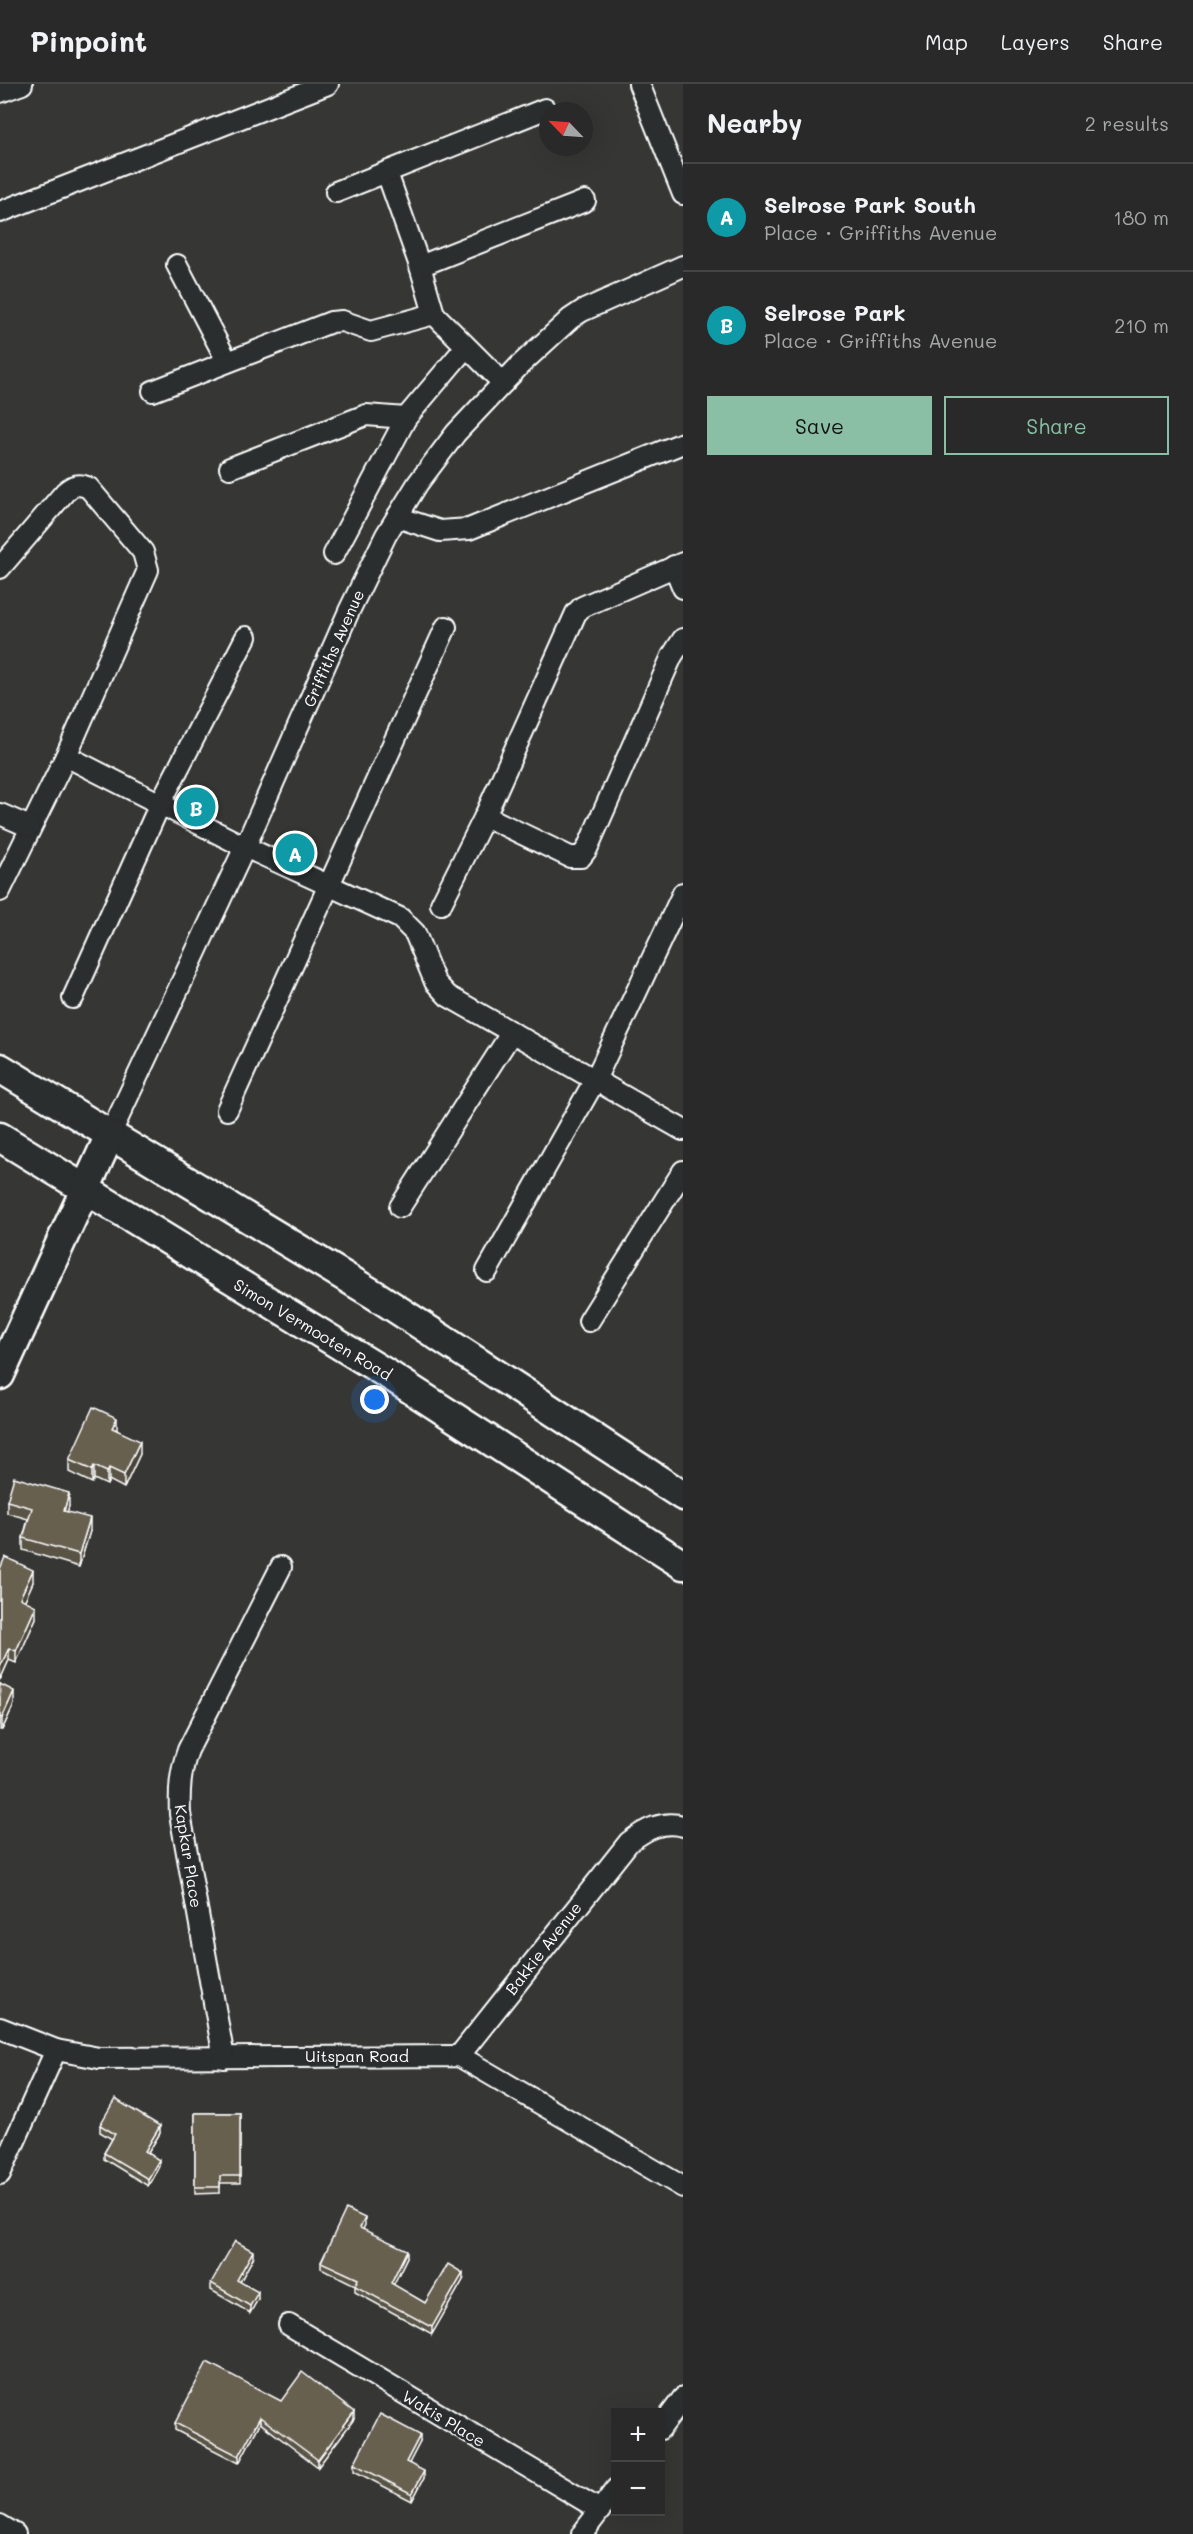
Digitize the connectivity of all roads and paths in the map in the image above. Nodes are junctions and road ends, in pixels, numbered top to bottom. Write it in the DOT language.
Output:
graph roads {
  1 [pos="22,84"];
  2 [pos="328,84"];
  3 [pos="639,84"];
  4 [pos="0,92"];
  5 [pos="539,111"];
  6 [pos="387,173"];
  7 [pos="336,192"];
  8 [pos="683,194"];
  9 [pos="585,201"];
  10 [pos="0,212"];
  11 [pos="177,265"];
  12 [pos="420,266"];
  13 [pos="683,266"];
  14 [pos="434,314"];
  15 [pos="465,348"];
  16 [pos="227,362"];
  17 [pos="503,383"];
  18 [pos="153,391"];
  19 [pos="406,418"];
  20 [pos="683,443"];
  21 [pos="230,468"];
  22 [pos="397,517"];
  23 [pos="334,554"];
  24 [pos="679,565"];
  25 [pos="0,568"];
  26 [pos="683,588"];
  27 [pos="446,627"];
  28 [pos="246,637"];
  29 [pos="683,639"];
  30 [pos="66,756"];
  31 [pos="160,804"];
  32 [pos="0,814"];
  33 [pos="484,816"];
  34 [pos="30,827"];
  35 [pos="245,847"];
  36 [pos="328,884"];
  37 [pos="0,891"];
  38 [pos="683,893"];
  39 [pos="441,904"];
  40 [pos="73,998"];
  41 [pos="512,1032"];
  42 [pos="0,1068"];
  43 [pos="595,1080"];
  44 [pos="227,1110"];
  45 [pos="683,1130"];
  46 [pos="110,1135"];
  47 [pos="0,1137"];
  48 [pos="683,1171"];
  49 [pos="84,1189"];
  50 [pos="400,1207"];
  51 [pos="487,1271"];
  52 [pos="589,1321"];
  53 [pos="0,1375"];
  54 [pos="683,1496"];
  55 [pos="683,1565"];
  56 [pos="281,1568"];
  57 [pos="683,1826"];
  58 [pos="0,2028"];
  59 [pos="56,2050"];
  60 [pos="459,2056"];
  61 [pos="224,2058"];
  62 [pos="0,2174"];
  63 [pos="683,2187"];
  64 [pos="289,2325"];
  65 [pos="683,2398"];
  66 [pos="665,2422"];
  67 [pos="611,2495"];
  68 [pos="600,2510"];
  69 [pos="0,2525"];
  70 [pos="15,2534"];
  71 [pos="582,2534"];
  1 -- 4 [label="street"];
  2 -- 10 [label="street"];
  3 -- 8 [label="street"];
  5 -- 6 [label="street"];
  6 -- 7 [label="street"];
  6 -- 12 [label="street"];
  9 -- 12 [label="street"];
  11 -- 16 [label="street"];
  12 -- 14 [label="street"];
  13 -- 17 [label="street, Griffiths Avenue"];
  14 -- 15 [label="street"];
  14 -- 16 [label="street"];
  15 -- 17 [label="street"];
  15 -- 19 [label="street"];
  16 -- 18 [label="street"];
  17 -- 22 [label="street, Griffiths Avenue"];
  19 -- 21 [label="street"];
  19 -- 23 [label="street"];
  20 -- 22 [label="street"];
  22 -- 35 [label="street, Griffiths Avenue"];
  24 -- 26 [label="street"];
  24 -- 33 [label="street"];
  25 -- 30 [label="street"];
  27 -- 36 [label="street"];
  28 -- 31 [label="street"];
  29 -- 33 [label="street"];
  30 -- 31 [label="street"];
  30 -- 34 [label="street"];
  31 -- 35 [label="street"];
  31 -- 40 [label="street"];
  32 -- 34 [label="street"];
  33 -- 39 [label="street"];
  34 -- 37 [label="street"];
  35 -- 36 [label="street"];
  35 -- 46 [label="street, Griffiths Avenue"];
  36 -- 41 [label="street"];
  36 -- 44 [label="street"];
  38 -- 43 [label="street"];
  41 -- 43 [label="street"];
  41 -- 50 [label="street"];
  42 -- 46 [label="main road"];
  43 -- 45 [label="street"];
  43 -- 51 [label="street"];
  46 -- 49 [label="main road"];
  46 -- 54 [label="main road"];
  47 -- 49 [label="main road, Simon Vermooten Road"];
  48 -- 52 [label="street"];
  49 -- 53 [label="main road"];
  49 -- 55 [label="main road, Simon Vermooten Road"];
  56 -- 61 [label="street, Kapkar Place"];
  57 -- 60 [label="street, Bakkie Avenue"];
  58 -- 59 [label="street, Uitspan Road"];
  59 -- 61 [label="street, Uitspan Road"];
  59 -- 62 [label="street"];
  60 -- 61 [label="street, Uitspan Road"];
  60 -- 63 [label="street, Uitspan Road"];
  64 -- 68 [label="street, Wakis Place"];
  65 -- 66 [label="street"];
  67 -- 68 [label="street"];
  68 -- 71 [label="street"];
  69 -- 70 [label="street"];
}
